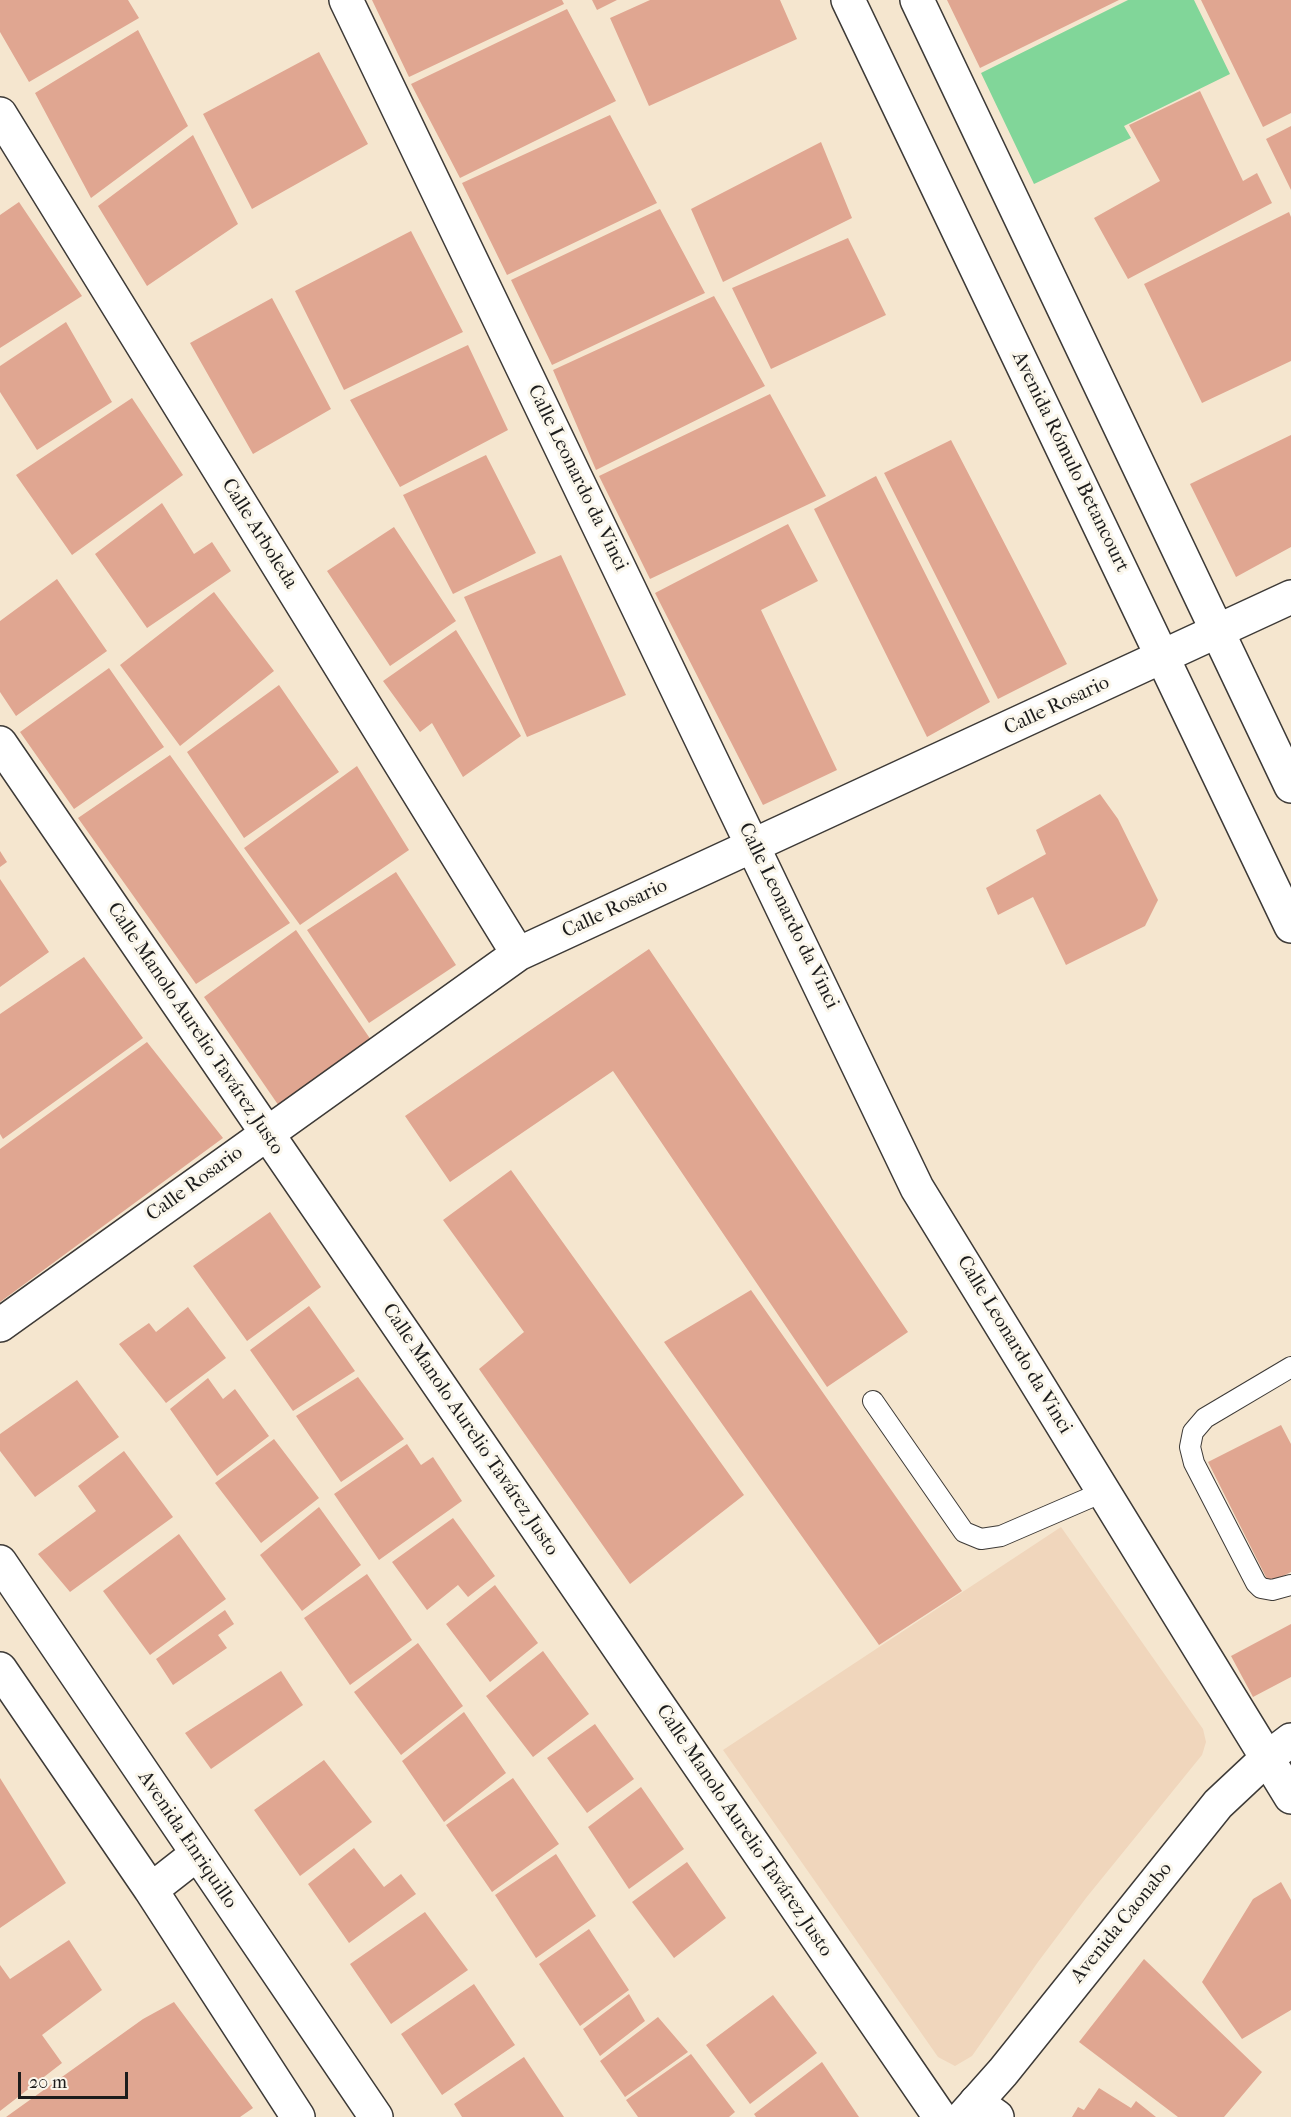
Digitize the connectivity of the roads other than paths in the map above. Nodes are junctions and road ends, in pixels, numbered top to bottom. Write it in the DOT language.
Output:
graph roads {
  1 [pos="346,0"];
  2 [pos="848,0"];
  3 [pos="916,0"];
  4 [pos="0,114"];
  5 [pos="1291,597"];
  6 [pos="1217,632"];
  7 [pos="1163,656"];
  8 [pos="0,743"];
  9 [pos="1291,786"];
  10 [pos="754,845"];
  11 [pos="1291,926"];
  12 [pos="518,954"];
  13 [pos="267,1133"];
  14 [pos="0,1324"];
  15 [pos="1291,1367"];
  16 [pos="873,1401"];
  17 [pos="1103,1492"];
  18 [pos="0,1562"];
  19 [pos="1291,1585"];
  20 [pos="0,1669"];
  21 [pos="1279,1749"];
  22 [pos="1291,1797"];
  23 [pos="197,1854"];
  24 [pos="152,1890"];
  25 [pos="979,2112"];
  26 [pos="298,2117"];
  27 [pos="376,2117"];
  28 [pos="940,2117"];
  1 -- 10 [label="street, Calle Leonardo da Vinci"];
  2 -- 7 [label="street, Avenida Rómulo Betancourt"];
  3 -- 6 [label="street"];
  4 -- 12 [label="street, Calle Arboleda"];
  5 -- 6 [label="street, Calle Rosario"];
  6 -- 7 [label="street, Calle Rosario"];
  6 -- 9 [label="street"];
  7 -- 10 [label="street, Calle Rosario"];
  7 -- 11 [label="street, Avenida Rómulo Betancourt"];
  8 -- 13 [label="street, Calle Manolo Aurelio Tavárez Justo"];
  10 -- 12 [label="street, Calle Rosario"];
  10 -- 17 [label="street, Calle Leonardo da Vinci"];
  12 -- 13 [label="street, Calle Rosario"];
  13 -- 14 [label="street, Calle Rosario"];
  13 -- 28 [label="street, Calle Manolo Aurelio Tavárez Justo"];
  15 -- 19 [label="lane"];
  16 -- 17 [label="lane"];
  17 -- 21 [label="street, Calle Leonardo da Vinci"];
  18 -- 23 [label="street, Avenida Enriquillo"];
  20 -- 24 [label="street"];
  21 -- 22 [label="street, Calle Leonardo da Vinci"];
  21 -- 25 [label="street, Avenida Caonabo"];
  23 -- 24 [label="street"];
  23 -- 27 [label="street, Avenida Enriquillo"];
  24 -- 26 [label="street"];
}
